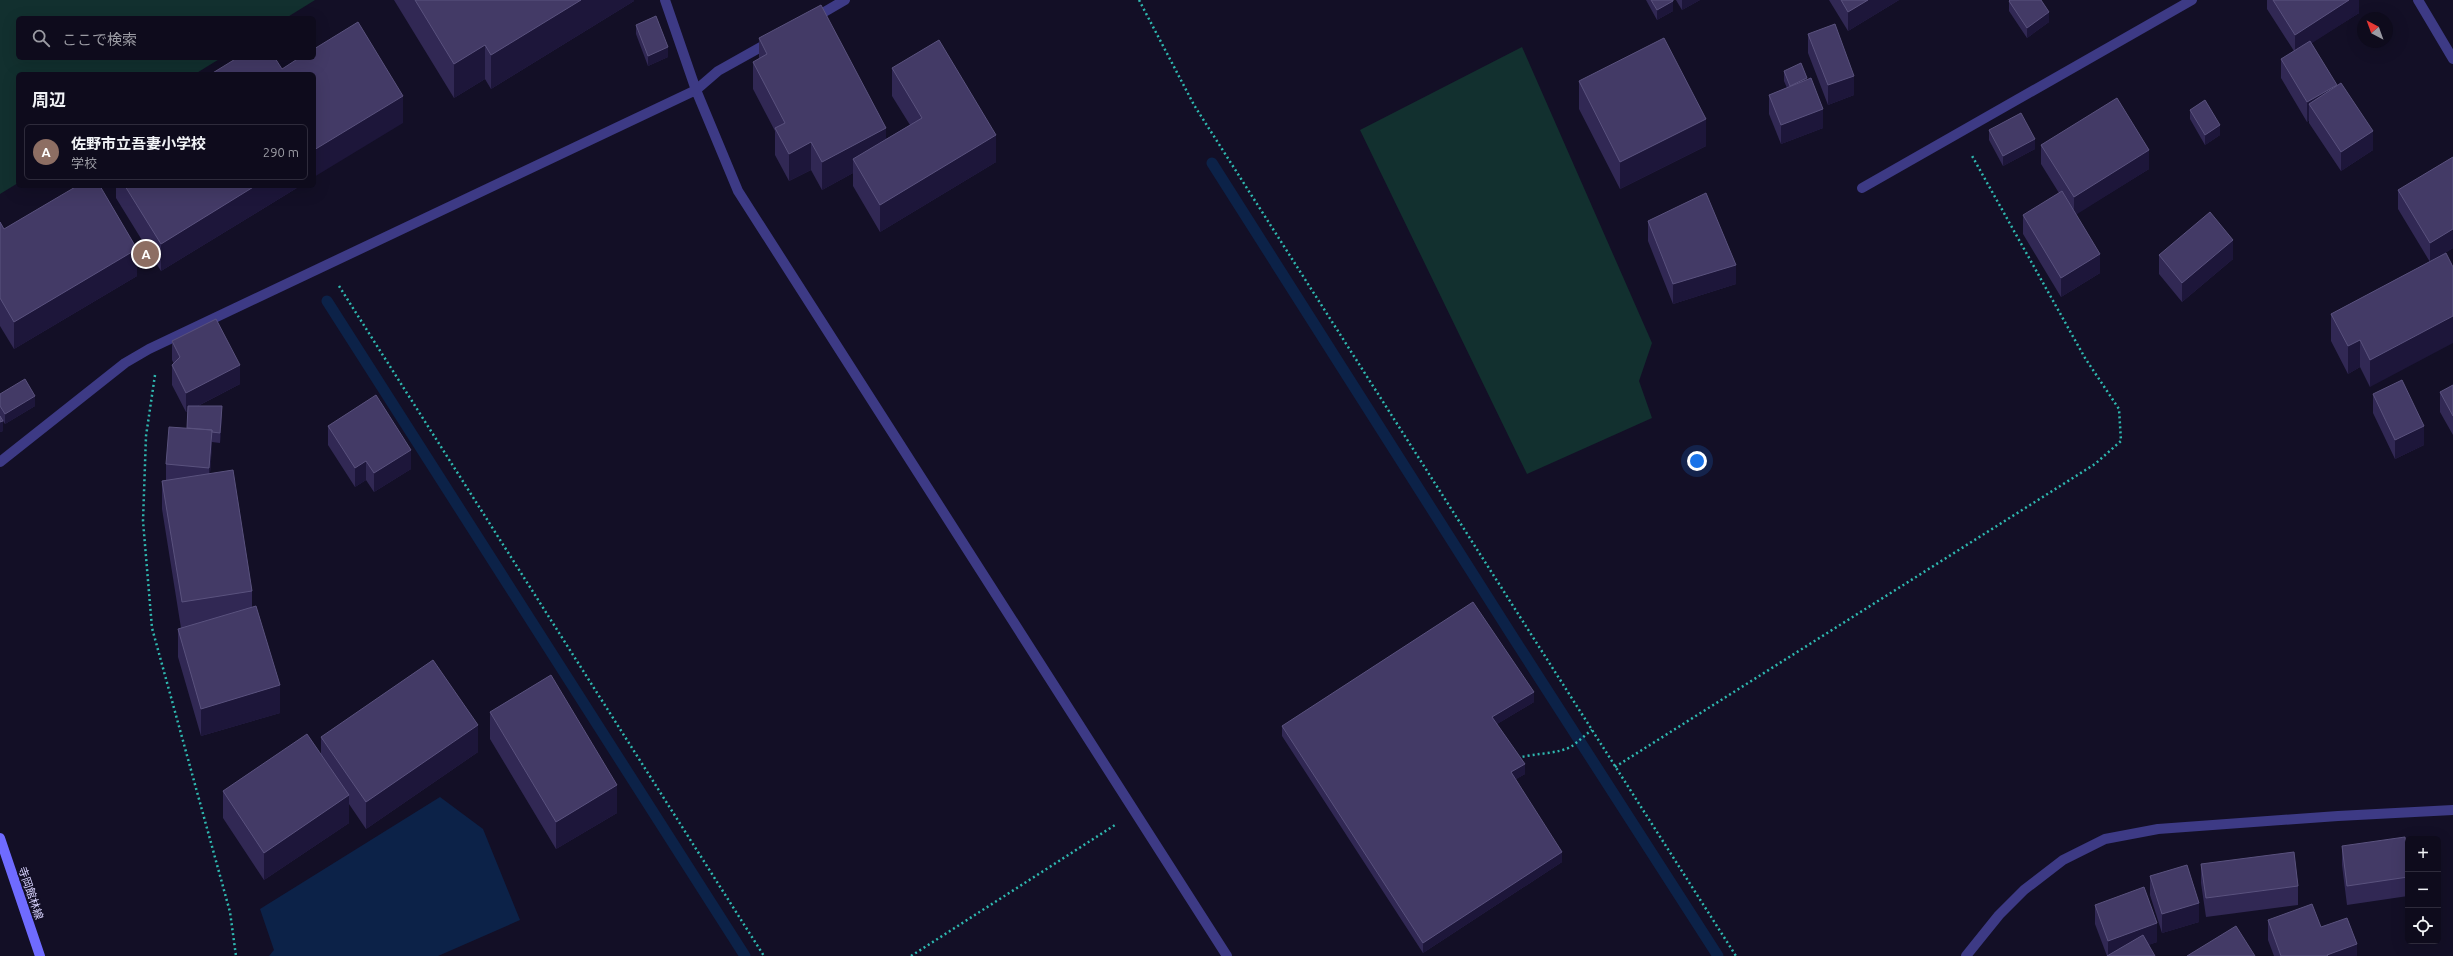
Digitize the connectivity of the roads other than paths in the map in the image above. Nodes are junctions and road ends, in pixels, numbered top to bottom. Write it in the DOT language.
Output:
graph roads {
  1 [pos="665,0"];
  2 [pos="846,0"];
  3 [pos="2192,0"];
  4 [pos="2418,0"];
  5 [pos="805,22"];
  6 [pos="778,38"];
  7 [pos="2453,59"];
  8 [pos="696,90"];
  9 [pos="1862,188"];
  10 [pos="0,462"];
  11 [pos="2453,810"];
  12 [pos="0,838"];
  13 [pos="40,956"];
  14 [pos="1227,956"];
  15 [pos="1966,956"];
  1 -- 8 [label="street"];
  2 -- 5 [label="street"];
  3 -- 9 [label="street"];
  4 -- 7 [label="street"];
  6 -- 8 [label="street"];
  8 -- 10 [label="street"];
  8 -- 14 [label="street"];
  11 -- 15 [label="street"];
  12 -- 13 [label="main road, 寺岡館林線"];
}
